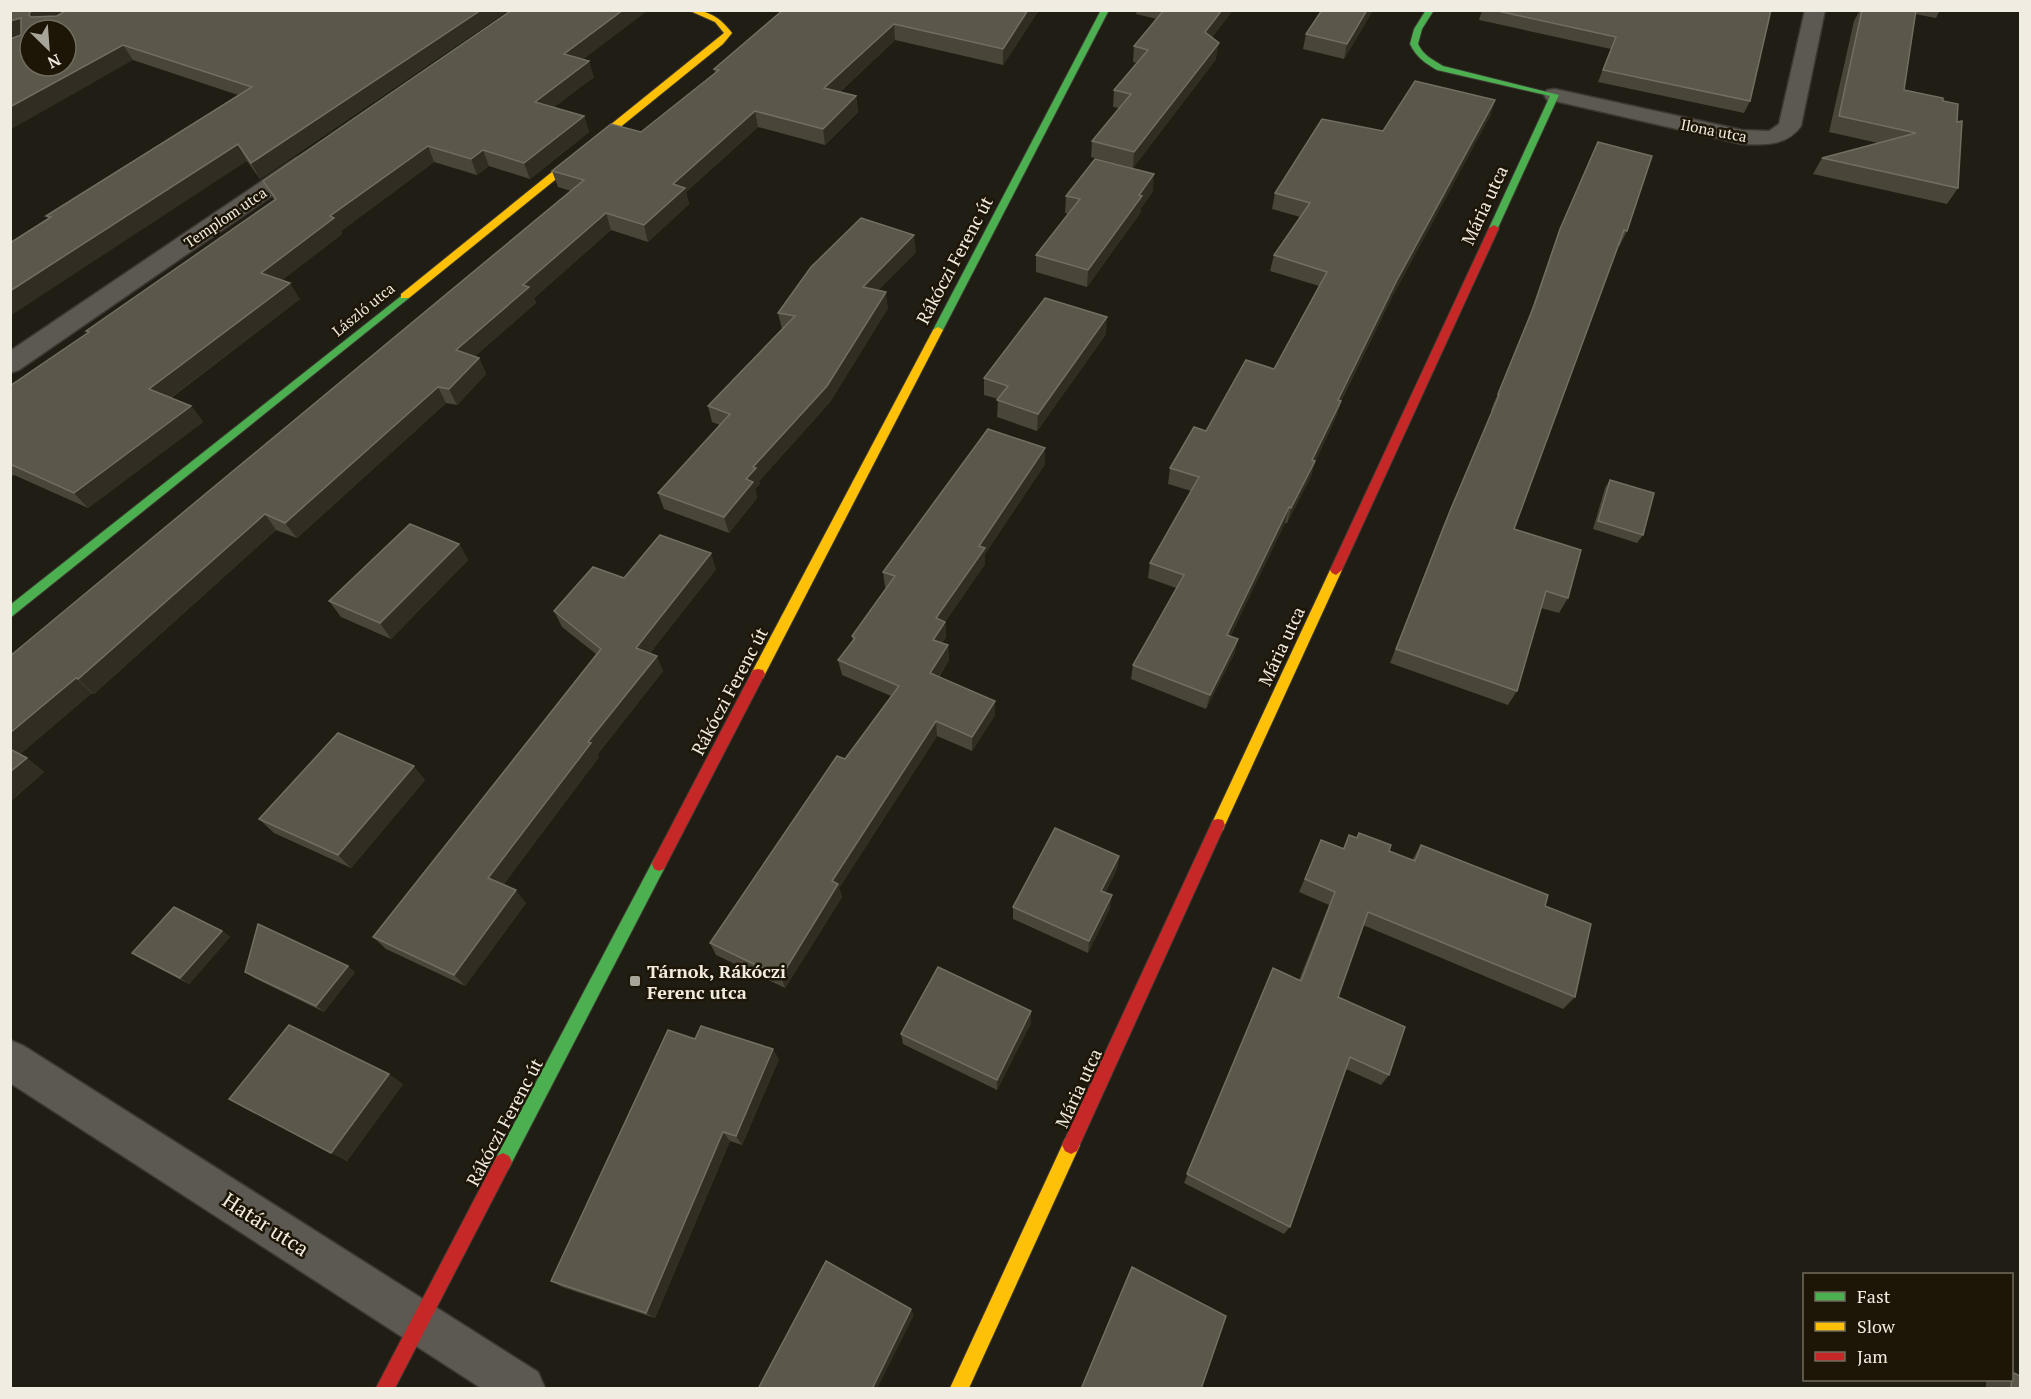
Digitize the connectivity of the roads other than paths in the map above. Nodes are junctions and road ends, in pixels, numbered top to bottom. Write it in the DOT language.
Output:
graph roads {
  1 [pos="692,10"];
  2 [pos="1105,10"];
  3 [pos="1430,10"];
  4 [pos="1815,10"];
  5 [pos="1555,95"];
  6 [pos="323,150"];
  7 [pos="10,364"];
  8 [pos="10,613"];
  9 [pos="10,1060"];
  10 [pos="419,1322"];
  11 [pos="385,1389"];
  12 [pos="522,1389"];
  13 [pos="959,1389"];
  1 -- 8 [label="street, László utca"];
  2 -- 10 [label="street, Rákóczi Ferenc út"];
  3 -- 5 [label="street"];
  4 -- 5 [label="street, Ilona utca"];
  5 -- 13 [label="street, Mária utca"];
  6 -- 7 [label="street, Templom utca"];
  9 -- 10 [label="street, Határ utca"];
  10 -- 11 [label="street, Rákóczi Ferenc út"];
  10 -- 12 [label="street, Határ utca"];
}
